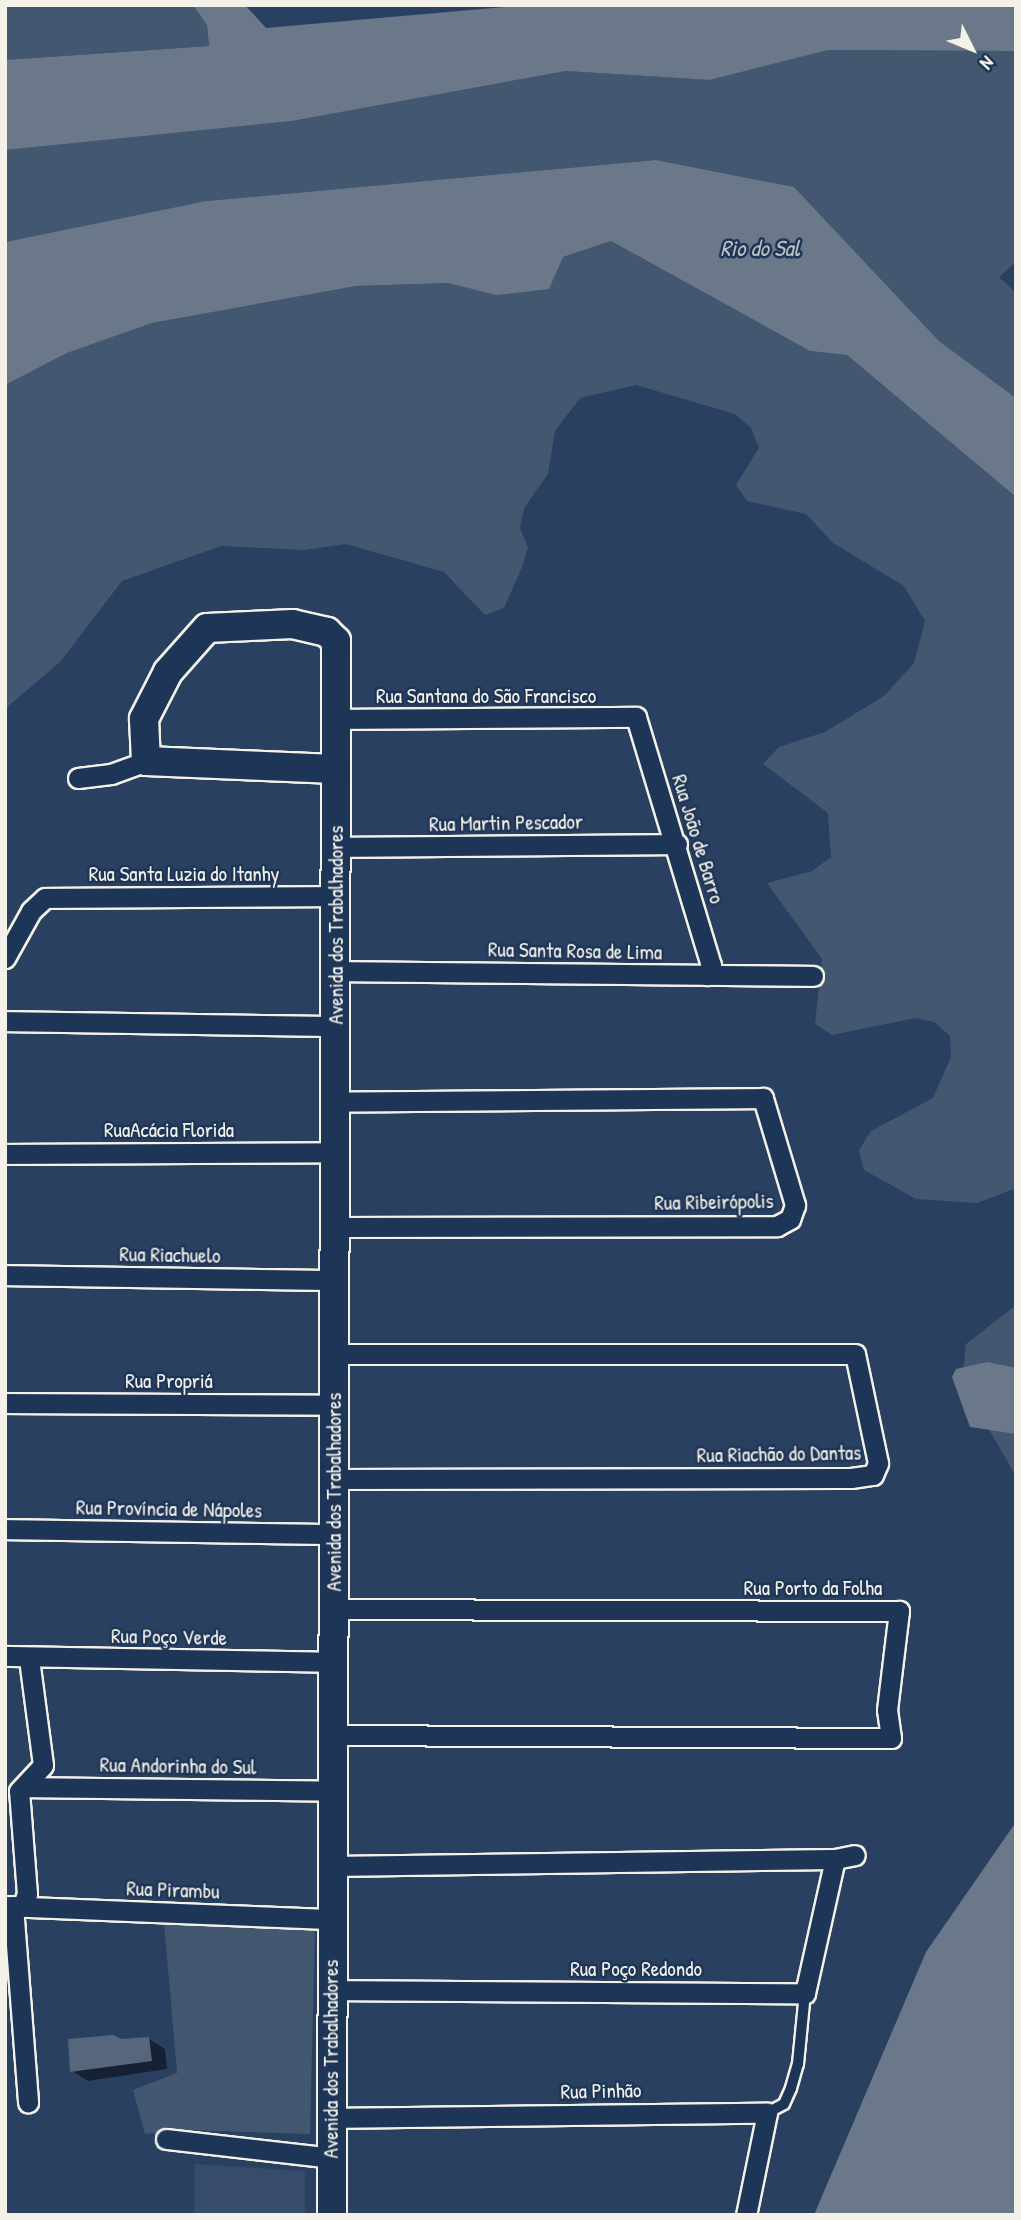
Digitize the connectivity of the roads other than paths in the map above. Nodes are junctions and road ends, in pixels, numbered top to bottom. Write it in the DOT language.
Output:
graph roads {
  1 [pos="636,718"];
  2 [pos="337,719"];
  3 [pos="146,761"];
  4 [pos="335,769"];
  5 [pos="78,778"];
  6 [pos="677,844"];
  7 [pos="337,847"];
  8 [pos="335,896"];
  9 [pos="5,958"];
  10 [pos="336,971"];
  11 [pos="707,975"];
  12 [pos="813,976"];
  13 [pos="5,1021"];
  14 [pos="336,1026"];
  15 [pos="335,1102"];
  16 [pos="333,1152"];
  17 [pos="5,1154"];
  18 [pos="334,1227"];
  19 [pos="5,1275"];
  20 [pos="334,1280"];
  21 [pos="334,1354"];
  22 [pos="5,1403"];
  23 [pos="333,1405"];
  24 [pos="334,1479"];
  25 [pos="5,1529"];
  26 [pos="332,1534"];
  27 [pos="334,1609"];
  28 [pos="5,1656"];
  29 [pos="29,1658"];
  30 [pos="333,1661"];
  31 [pos="332,1735"];
  32 [pos="24,1787"];
  33 [pos="331,1791"];
  34 [pos="855,1855"];
  35 [pos="835,1859"];
  36 [pos="331,1866"];
  37 [pos="13,1906"];
  38 [pos="331,1919"];
  39 [pos="330,1990"];
  40 [pos="805,1993"];
  41 [pos="28,2102"];
  42 [pos="767,2113"];
  43 [pos="333,2118"];
  44 [pos="166,2140"];
  45 [pos="332,2158"];
  46 [pos="332,2215"];
  47 [pos="746,2215"];
  1 -- 2 [label="street, Rua Santana do São Francisco"];
  1 -- 6 [label="street, Rua João de Barro"];
  2 -- 3 [label="street, Avenida dos Trabalhadores"];
  2 -- 4 [label="street, Avenida dos Trabalhadores"];
  3 -- 4 [label="street"];
  3 -- 5 [label="street"];
  4 -- 7 [label="street, Avenida dos Trabalhadores"];
  6 -- 7 [label="street, Rua Martin Pescador"];
  6 -- 11 [label="street, Rua João de Barro"];
  7 -- 8 [label="street, Avenida dos Trabalhadores"];
  8 -- 9 [label="street, Rua Santa Luzia do Itanhy"];
  8 -- 10 [label="street, Avenida dos Trabalhadores"];
  10 -- 11 [label="street, Rua Santa Rosa de Lima"];
  10 -- 14 [label="street, Avenida dos Trabalhadores"];
  11 -- 12 [label="street, Rua Santa Rosa de Lima"];
  13 -- 14 [label="street"];
  14 -- 15 [label="street, Avenida dos Trabalhadores"];
  15 -- 16 [label="street, Avenida dos Trabalhadores"];
  15 -- 18 [label="street, Rua Ribeirópolis"];
  16 -- 17 [label="street, RuaAcácia Florida"];
  16 -- 18 [label="street, Avenida dos Trabalhadores"];
  18 -- 20 [label="street, Avenida dos Trabalhadores"];
  19 -- 20 [label="street, Rua Riachuelo"];
  20 -- 21 [label="street, Avenida dos Trabalhadores"];
  21 -- 23 [label="street, Avenida dos Trabalhadores"];
  21 -- 24 [label="street, Rua Riachão do Dantas"];
  22 -- 23 [label="street, Rua Propriá"];
  23 -- 24 [label="street, Avenida dos Trabalhadores"];
  24 -- 26 [label="street, Avenida dos Trabalhadores"];
  25 -- 26 [label="street, Rua Província de Nápoles"];
  26 -- 27 [label="street, Avenida dos Trabalhadores"];
  27 -- 30 [label="street, Avenida dos Trabalhadores"];
  27 -- 31 [label="street, Rua Porto da Folha"];
  28 -- 29 [label="street, Rua Poço Verde"];
  29 -- 30 [label="street, Rua Poço Verde"];
  29 -- 32 [label="street"];
  30 -- 31 [label="street, Avenida dos Trabalhadores"];
  31 -- 33 [label="street, Avenida dos Trabalhadores"];
  32 -- 33 [label="street, Rua Andorinha do Sul"];
  32 -- 37 [label="street"];
  33 -- 36 [label="street, Avenida dos Trabalhadores"];
  34 -- 35 [label="street"];
  35 -- 36 [label="street"];
  35 -- 40 [label="street"];
  36 -- 38 [label="street, Avenida dos Trabalhadores"];
  37 -- 38 [label="street, Rua Pirambu"];
  37 -- 41 [label="street"];
  38 -- 39 [label="street, Avenida dos Trabalhadores"];
  39 -- 40 [label="street, Rua Poço Redondo"];
  39 -- 43 [label="street, Avenida dos Trabalhadores"];
  40 -- 42 [label="lane"];
  42 -- 43 [label="street, Rua Pinhão"];
  42 -- 47 [label="street"];
  43 -- 45 [label="street, Avenida dos Trabalhadores"];
  44 -- 45 [label="street"];
  45 -- 46 [label="street, Avenida dos Trabalhadores"];
}
